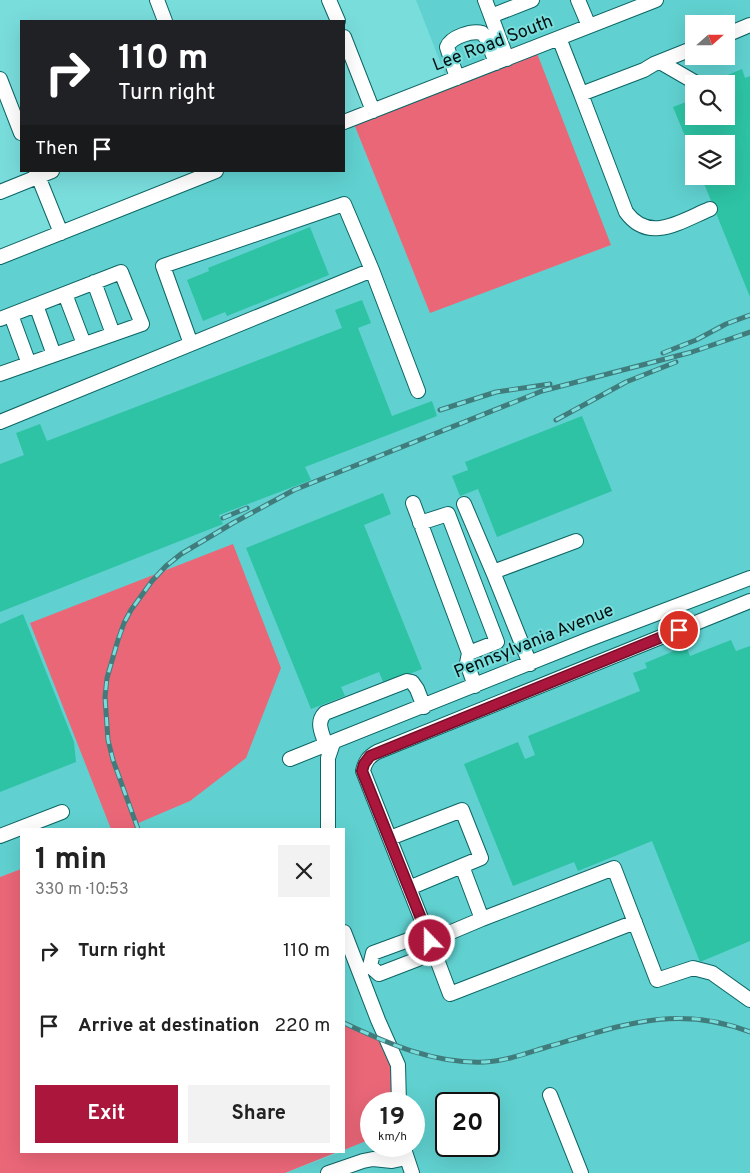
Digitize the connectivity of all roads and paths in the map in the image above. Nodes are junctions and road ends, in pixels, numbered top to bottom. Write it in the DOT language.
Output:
graph roads {
  1 [pos="157,0"];
  2 [pos="329,0"];
  3 [pos="485,0"];
  4 [pos="532,0"];
  5 [pos="578,0"];
  6 [pos="656,0"];
  7 [pos="491,16"];
  8 [pos="165,20"];
  9 [pos="338,20"];
  10 [pos="750,25"];
  11 [pos="589,26"];
  12 [pos="735,31"];
  13 [pos="559,38"];
  14 [pos="345,40"];
  15 [pos="685,52"];
  16 [pos="502,61"];
  17 [pos="660,62"];
  18 [pos="685,76"];
  19 [pos="457,78"];
  20 [pos="0,79"];
  21 [pos="580,94"];
  22 [pos="373,111"];
  23 [pos="345,122"];
  24 [pos="20,130"];
  25 [pos="214,172"];
  26 [pos="37,174"];
  27 [pos="0,192"];
  28 [pos="710,210"];
  29 [pos="61,234"];
  30 [pos="0,257"];
  31 [pos="372,270"];
  32 [pos="94,282"];
  33 [pos="65,294"];
  34 [pos="36,305"];
  35 [pos="5,317"];
  36 [pos="113,334"];
  37 [pos="84,344"];
  38 [pos="191,344"];
  39 [pos="54,355"];
  40 [pos="29,364"];
  41 [pos="0,373"];
  42 [pos="418,391"];
  43 [pos="0,422"];
  44 [pos="413,503"];
  45 [pos="464,504"];
  46 [pos="420,523"];
  47 [pos="576,541"];
  48 [pos="493,572"];
  49 [pos="750,578"];
  50 [pos="750,601"];
  51 [pos="469,653"];
  52 [pos="530,664"];
  53 [pos="475,686"];
  54 [pos="424,707"];
  55 [pos="330,744"];
  56 [pos="290,759"];
  57 [pos="62,812"];
  58 [pos="20,828"];
  59 [pos="21,828"];
  60 [pos="328,828"];
  61 [pos="0,836"];
  62 [pos="390,838"];
  63 [pos="462,866"];
  64 [pos="409,888"];
  65 [pos="482,919"];
  66 [pos="635,922"];
  67 [pos="345,934"];
  68 [pos="426,943"];
  69 [pos="365,968"];
  70 [pos="750,1000"];
  71 [pos="399,1092"];
  72 [pos="550,1095"];
  73 [pos="397,1157"];
  74 [pos="406,1157"];
  75 [pos="328,1173"];
  76 [pos="412,1173"];
  77 [pos="582,1173"];
  1 -- 8 [label="street"];
  2 -- 9 [label="street"];
  3 -- 7 [label="street"];
  4 -- 7 [label="street"];
  5 -- 11 [label="street"];
  6 -- 11 [label="street, Lee Road South"];
  7 -- 16 [label="street"];
  10 -- 12 [label="street"];
  11 -- 13 [label="street, Lee Road South"];
  13 -- 16 [label="street, Lee Road South"];
  13 -- 21 [label="street"];
  14 -- 22 [label="street"];
  15 -- 17 [label="street"];
  16 -- 19 [label="street, Lee Road South"];
  16 -- 19 [label="street"];
  17 -- 18 [label="street"];
  17 -- 21 [label="street"];
  19 -- 22 [label="street, Lee Road South"];
  20 -- 24 [label="street"];
  21 -- 28 [label="street"];
  22 -- 23 [label="street, Lee Road South"];
  25 -- 29 [label="street"];
  26 -- 27 [label="street"];
  26 -- 29 [label="street"];
  29 -- 30 [label="street"];
  31 -- 38 [label="street"];
  31 -- 38 [label="street"];
  31 -- 42 [label="street"];
  32 -- 33 [label="street"];
  32 -- 36 [label="street"];
  32 -- 36 [label="street"];
  33 -- 34 [label="street"];
  33 -- 37 [label="street"];
  34 -- 35 [label="street"];
  34 -- 39 [label="street"];
  35 -- 40 [label="street"];
  36 -- 37 [label="street"];
  37 -- 39 [label="street"];
  38 -- 43 [label="street"];
  39 -- 40 [label="street"];
  40 -- 41 [label="street"];
  44 -- 46 [label="street"];
  45 -- 48 [label="street"];
  46 -- 51 [label="street"];
  46 -- 51 [label="street"];
  47 -- 48 [label="street"];
  48 -- 52 [label="street"];
  49 -- 52 [label="street, Pennsylvania Avenue"];
  50 -- 62 [label="street"];
  51 -- 53 [label="street"];
  52 -- 53 [label="street, Pennsylvania Avenue"];
  53 -- 54 [label="street, Pennsylvania Avenue"];
  54 -- 55 [label="street, Pennsylvania Avenue"];
  54 -- 55 [label="street"];
  55 -- 56 [label="street, Pennsylvania Avenue"];
  55 -- 60 [label="street"];
  57 -- 59 [label="street"];
  58 -- 61 [label="street"];
  62 -- 63 [label="street"];
  62 -- 64 [label="street"];
  63 -- 64 [label="street"];
  63 -- 65 [label="street"];
  64 -- 68 [label="street"];
  65 -- 66 [label="street"];
  65 -- 68 [label="street"];
  66 -- 68 [label="street"];
  66 -- 70 [label="street"];
  67 -- 69 [label="street"];
  68 -- 69 [label="street"];
  68 -- 69 [label="street"];
  69 -- 71 [label="street"];
  72 -- 77 [label="street"];
  73 -- 75 [label="street"];
  74 -- 76 [label="street"];
}
